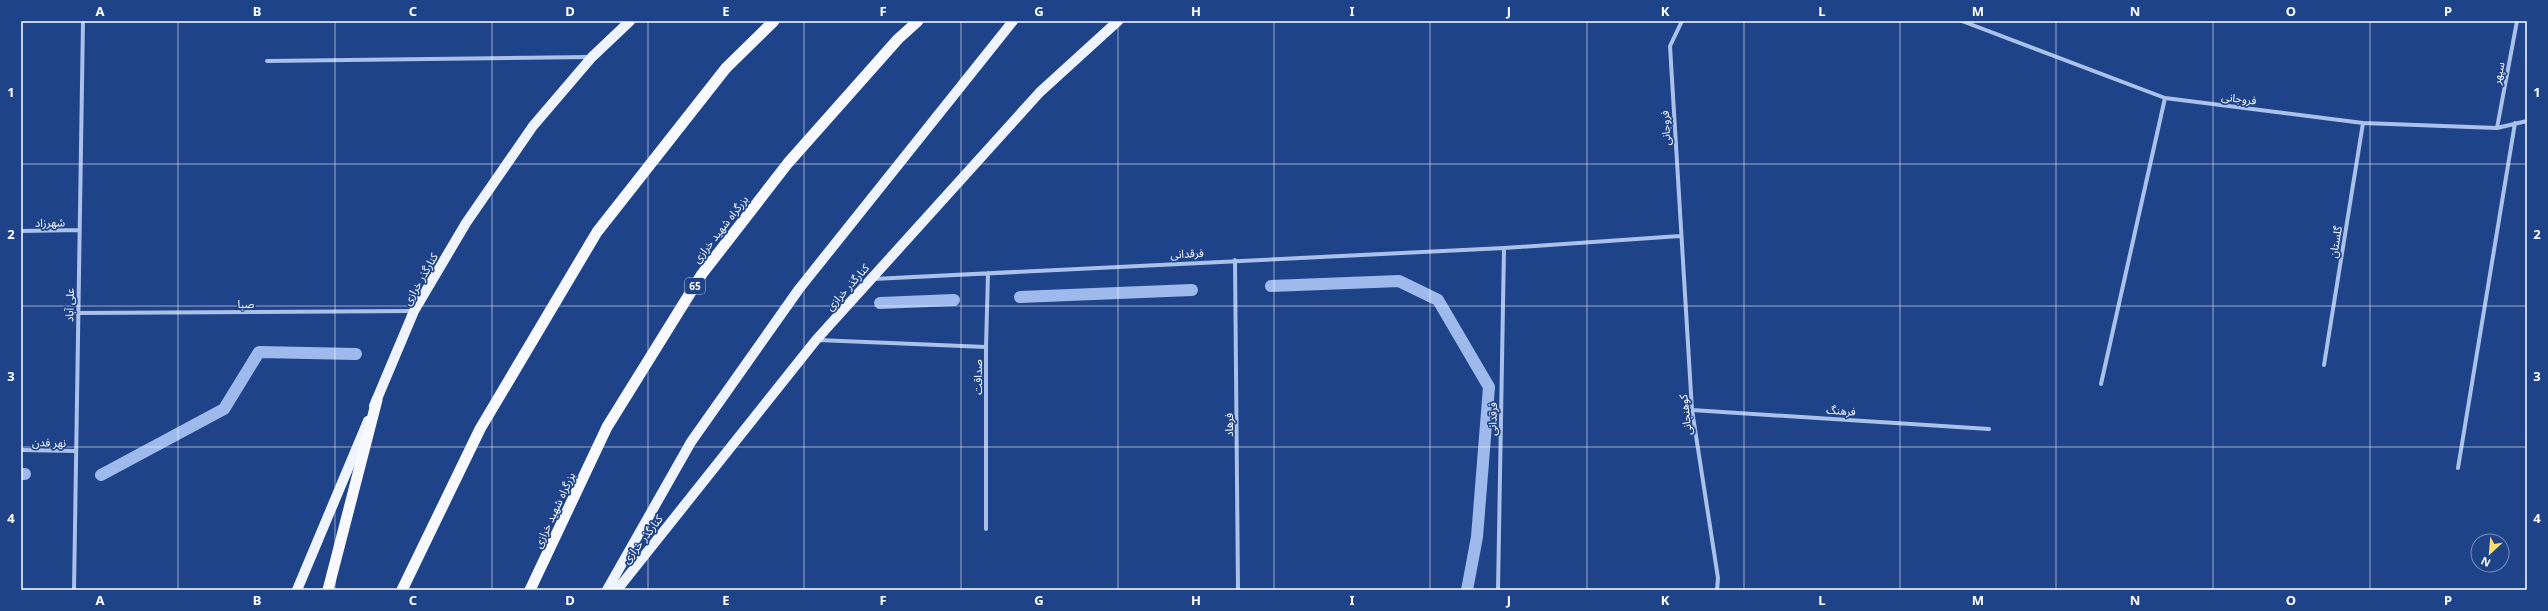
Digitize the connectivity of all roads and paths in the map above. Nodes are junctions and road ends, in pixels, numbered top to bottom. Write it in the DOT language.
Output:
graph roads {
  1 [pos="83,21"];
  2 [pos="630,21"];
  3 [pos="774,21"];
  4 [pos="918,21"];
  5 [pos="1013,21"];
  6 [pos="1118,21"];
  7 [pos="1682,21"];
  8 [pos="1962,21"];
  9 [pos="2517,21"];
  10 [pos="592,57"];
  11 [pos="267,61"];
  12 [pos="2165,98"];
  13 [pos="2527,121"];
  14 [pos="2363,123"];
  15 [pos="2515,123"];
  16 [pos="2496,128"];
  17 [pos="79,230"];
  18 [pos="21,231"];
  19 [pos="1680,236"];
  20 [pos="1504,248"];
  21 [pos="1235,260"];
  22 [pos="988,273"];
  23 [pos="871,279"];
  24 [pos="414,311"];
  25 [pos="77,313"];
  26 [pos="816,340"];
  27 [pos="986,347"];
  28 [pos="2324,365"];
  29 [pos="2101,384"];
  30 [pos="377,400"];
  31 [pos="1692,410"];
  32 [pos="1989,429"];
  33 [pos="21,450"];
  34 [pos="76,452"];
  35 [pos="2458,468"];
  36 [pos="986,529"];
  37 [pos="74,590"];
  38 [pos="297,590"];
  39 [pos="328,590"];
  40 [pos="402,590"];
  41 [pos="530,590"];
  42 [pos="606,590"];
  43 [pos="617,590"];
  44 [pos="1238,590"];
  45 [pos="1498,590"];
  46 [pos="1717,590"];
  1 -- 17 [label="street, علی آباد"];
  2 -- 10 [label="main road, کنارگذر خرازی"];
  3 -- 40 [label="highway"];
  4 -- 41 [label="highway, بزرگراه شهید خرازی / 65"];
  5 -- 42 [label="main road"];
  6 -- 23 [label="main road, کنارگذر خرازی"];
  7 -- 19 [label="street, فروجانی"];
  8 -- 12 [label="street, فروجانی"];
  9 -- 16 [label="street, سپهر"];
  10 -- 11 [label="street"];
  10 -- 24 [label="main road, کنارگذر خرازی"];
  12 -- 14 [label="street, فروجانی"];
  12 -- 29 [label="street"];
  13 -- 15 [label="street, فروجانی"];
  14 -- 16 [label="street, فروجانی"];
  14 -- 28 [label="street, گلستان"];
  15 -- 16 [label="street, فروجانی"];
  15 -- 35 [label="street"];
  17 -- 18 [label="street, شهرزاد"];
  17 -- 25 [label="street, علی آباد"];
  19 -- 20 [label="street, فرقدانی"];
  19 -- 31 [label="street, کوهنجانی"];
  20 -- 21 [label="street, فرقدانی"];
  20 -- 45 [label="street, فرقدانی"];
  21 -- 22 [label="street, فرقدانی"];
  21 -- 44 [label="street, فرهاد"];
  22 -- 23 [label="street, فرقدانی"];
  22 -- 27 [label="street"];
  23 -- 26 [label="main road, کنارگذر خرازی"];
  24 -- 25 [label="street, صبا"];
  24 -- 30 [label="main road, کنارگذر خرازی"];
  25 -- 34 [label="street, علی آباد"];
  26 -- 27 [label="street, صداقت"];
  26 -- 43 [label="main road, کنارگذر خرازی"];
  27 -- 36 [label="street, صداقت"];
  30 -- 38 [label="main road, کنارگذر خرازی"];
  30 -- 39 [label="highway"];
  31 -- 32 [label="street, فرهنگ"];
  31 -- 46 [label="street, کوهنجانی"];
  33 -- 34 [label="street, نهر فدن"];
  34 -- 37 [label="street, علی آباد"];
}
